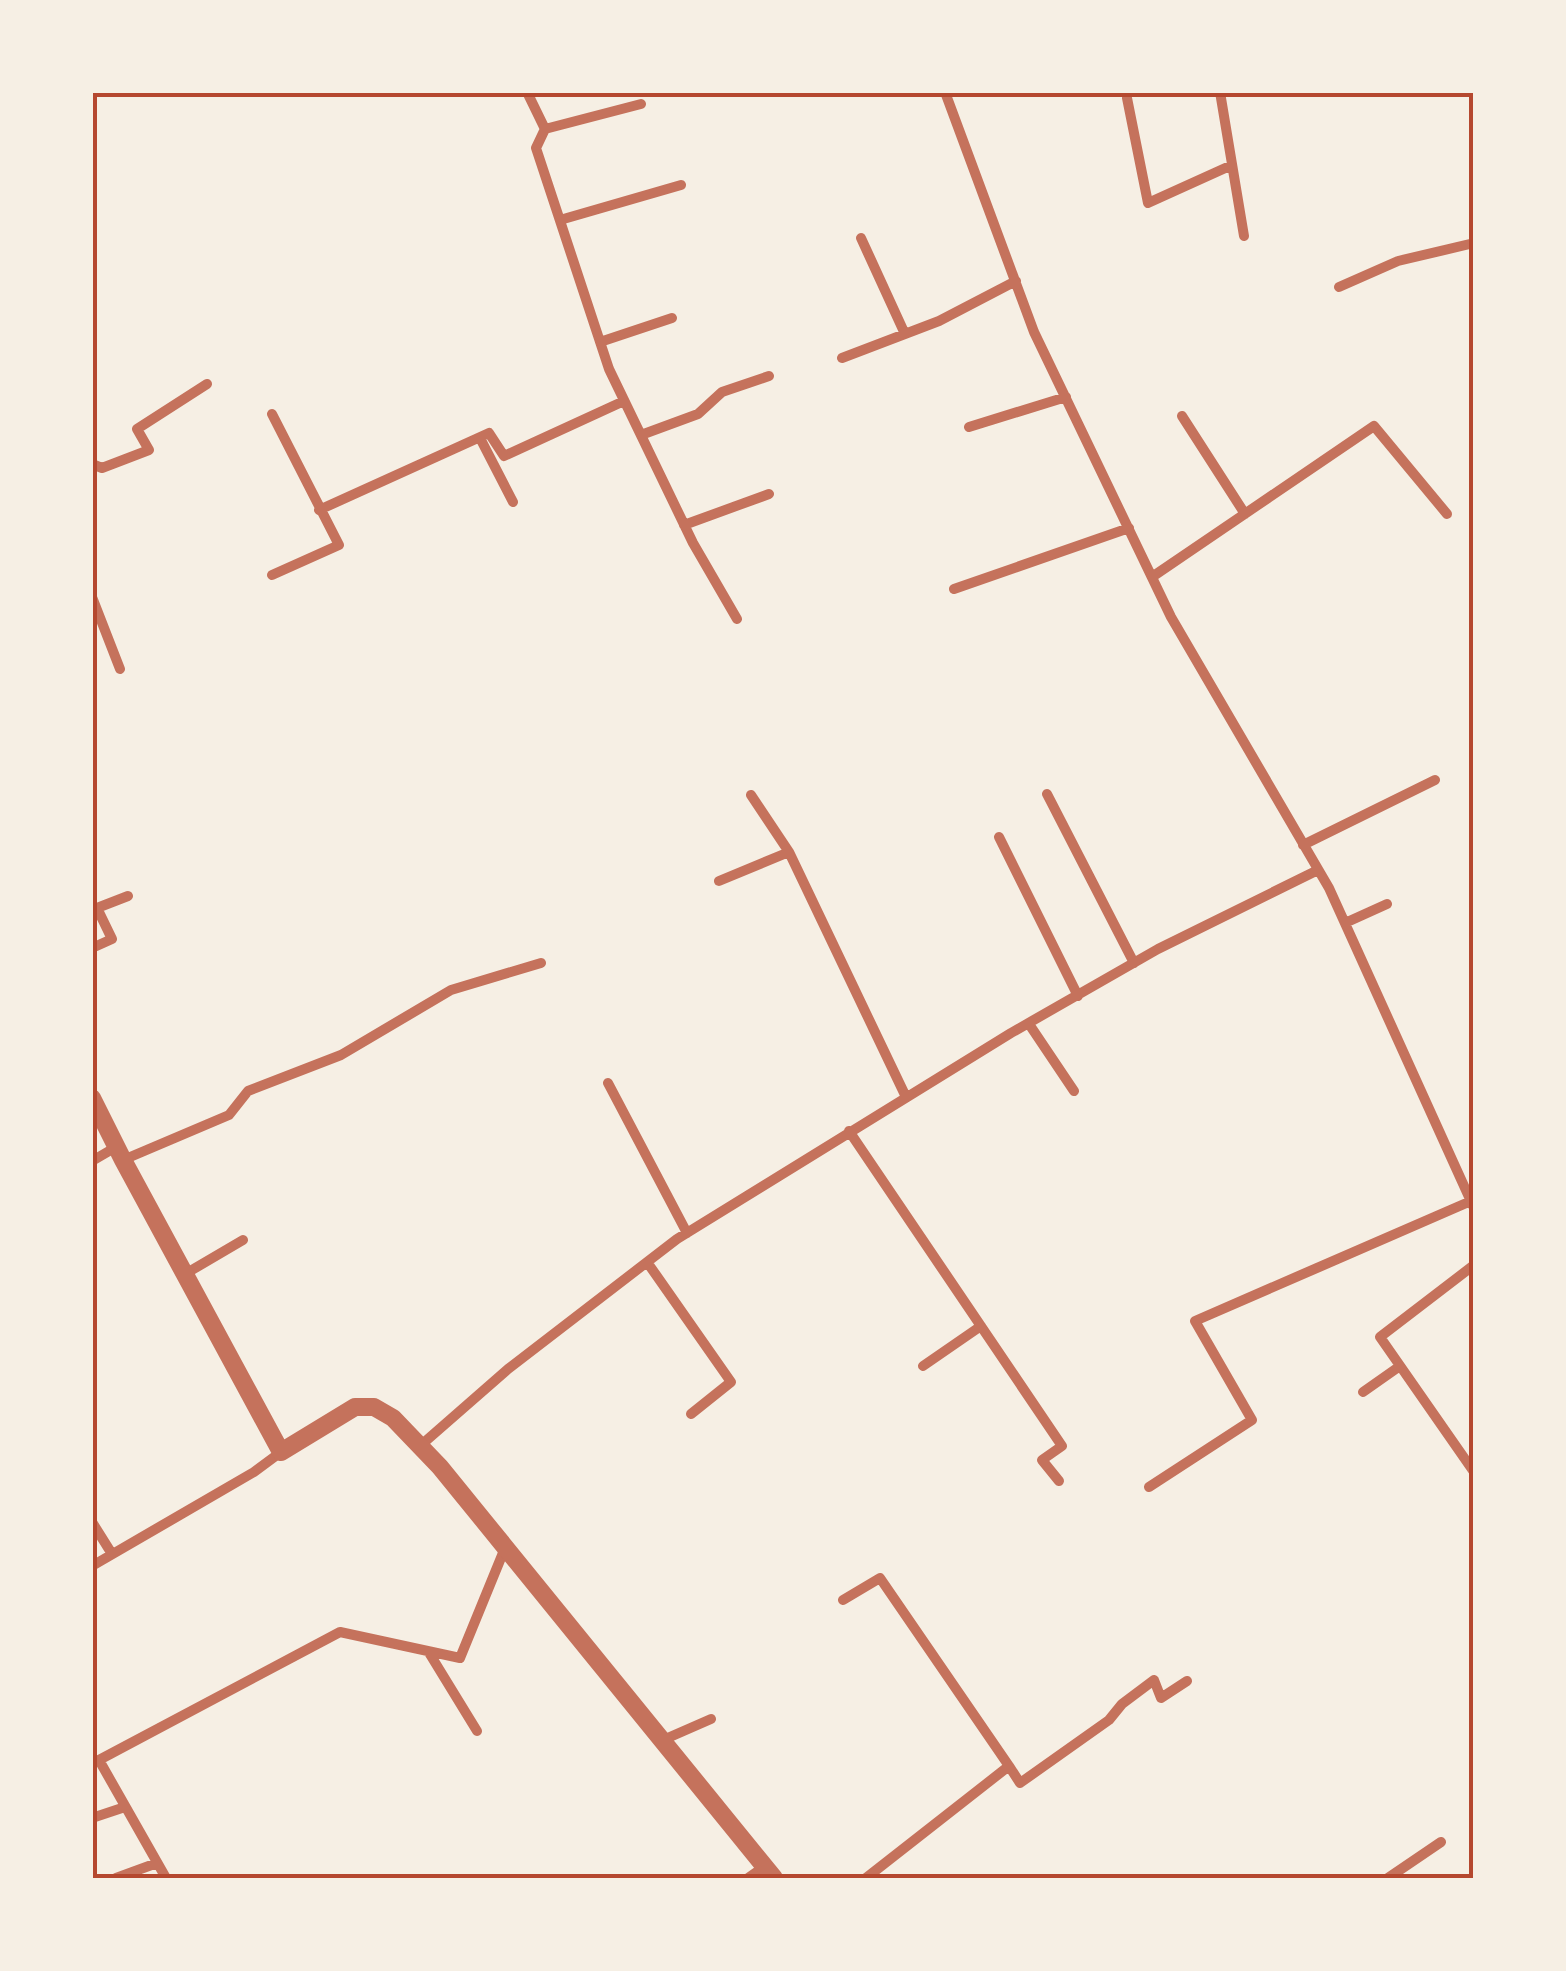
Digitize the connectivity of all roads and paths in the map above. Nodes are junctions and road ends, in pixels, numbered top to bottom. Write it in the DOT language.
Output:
graph roads {
  1 [pos="528,92"];
  2 [pos="945,92"];
  3 [pos="1220,92"];
  4 [pos="1127,98"];
  5 [pos="641,104"];
  6 [pos="545,128"];
  7 [pos="1232,165"];
  8 [pos="681,186"];
  9 [pos="560,220"];
  10 [pos="1244,236"];
  11 [pos="861,238"];
  12 [pos="1474,243"];
  13 [pos="1016,281"];
  14 [pos="1338,287"];
  15 [pos="672,318"];
  16 [pos="904,334"];
  17 [pos="600,342"];
  18 [pos="842,358"];
  19 [pos="769,376"];
  20 [pos="207,384"];
  21 [pos="1066,397"];
  22 [pos="624,400"];
  23 [pos="272,414"];
  24 [pos="1182,416"];
  25 [pos="970,427"];
  26 [pos="641,435"];
  27 [pos="480,438"];
  28 [pos="92,464"];
  29 [pos="769,494"];
  30 [pos="513,502"];
  31 [pos="319,510"];
  32 [pos="1245,514"];
  33 [pos="1447,514"];
  34 [pos="684,525"];
  35 [pos="1129,528"];
  36 [pos="272,574"];
  37 [pos="1152,577"];
  38 [pos="954,589"];
  39 [pos="92,597"];
  40 [pos="737,619"];
  41 [pos="120,669"];
  42 [pos="1436,780"];
  43 [pos="1046,794"];
  44 [pos="750,795"];
  45 [pos="999,837"];
  46 [pos="1304,845"];
  47 [pos="789,852"];
  48 [pos="1318,870"];
  49 [pos="719,881"];
  50 [pos="128,896"];
  51 [pos="1387,904"];
  52 [pos="1345,923"];
  53 [pos="92,948"];
  54 [pos="541,963"];
  55 [pos="1134,964"];
  56 [pos="1078,996"];
  57 [pos="1028,1024"];
  58 [pos="608,1083"];
  59 [pos="1074,1091"];
  60 [pos="906,1097"];
  61 [pos="92,1098"];
  62 [pos="849,1132"];
  63 [pos="119,1153"];
  64 [pos="92,1160"];
  65 [pos="1472,1205"];
  66 [pos="687,1233"];
  67 [pos="243,1240"];
  68 [pos="647,1262"];
  69 [pos="1474,1266"];
  70 [pos="185,1274"];
  71 [pos="982,1326"];
  72 [pos="923,1366"];
  73 [pos="1400,1366"];
  74 [pos="1362,1392"];
  75 [pos="691,1414"];
  76 [pos="420,1446"];
  77 [pos="281,1452"];
  78 [pos="1474,1472"];
  79 [pos="1060,1481"];
  80 [pos="1149,1487"];
  81 [pos="92,1522"];
  82 [pos="506,1548"];
  83 [pos="112,1554"];
  84 [pos="92,1566"];
  85 [pos="843,1600"];
  86 [pos="428,1651"];
  87 [pos="1186,1680"];
  88 [pos="711,1719"];
  89 [pos="477,1731"];
  90 [pos="662,1740"];
  91 [pos="1009,1766"];
  92 [pos="125,1807"];
  93 [pos="92,1818"];
  94 [pos="1441,1842"];
  95 [pos="157,1863"];
  96 [pos="769,1872"];
  97 [pos="116,1878"];
  98 [pos="166,1878"];
  99 [pos="748,1878"];
  100 [pos="866,1878"];
  101 [pos="1388,1878"];
  1 -- 6 [label="street"];
  2 -- 13 [label="street"];
  3 -- 7 [label="street"];
  4 -- 7 [label="street"];
  5 -- 6 [label="street"];
  6 -- 9 [label="street"];
  7 -- 10 [label="street"];
  8 -- 9 [label="street"];
  9 -- 17 [label="street"];
  11 -- 16 [label="street"];
  12 -- 14 [label="street"];
  13 -- 16 [label="street"];
  13 -- 21 [label="street"];
  15 -- 17 [label="street"];
  16 -- 18 [label="street"];
  17 -- 22 [label="street"];
  19 -- 26 [label="street"];
  20 -- 28 [label="street"];
  21 -- 25 [label="street"];
  21 -- 35 [label="street"];
  22 -- 26 [label="street"];
  22 -- 27 [label="street"];
  23 -- 31 [label="street"];
  24 -- 32 [label="street"];
  26 -- 34 [label="street"];
  27 -- 30 [label="street"];
  27 -- 31 [label="street"];
  29 -- 34 [label="street"];
  31 -- 36 [label="street"];
  32 -- 33 [label="street"];
  32 -- 37 [label="street"];
  34 -- 40 [label="street"];
  35 -- 37 [label="street"];
  35 -- 38 [label="street"];
  37 -- 46 [label="street"];
  39 -- 41 [label="street"];
  42 -- 46 [label="street"];
  43 -- 55 [label="street"];
  44 -- 47 [label="street"];
  45 -- 56 [label="street"];
  46 -- 48 [label="street"];
  47 -- 49 [label="street"];
  47 -- 60 [label="street"];
  48 -- 52 [label="street"];
  48 -- 55 [label="street"];
  50 -- 53 [label="street"];
  51 -- 52 [label="street"];
  52 -- 65 [label="street"];
  54 -- 63 [label="street"];
  55 -- 56 [label="street"];
  56 -- 57 [label="street"];
  57 -- 59 [label="street"];
  57 -- 60 [label="street"];
  58 -- 66 [label="street"];
  60 -- 62 [label="street"];
  61 -- 63 [label="street"];
  62 -- 66 [label="street"];
  62 -- 71 [label="street"];
  63 -- 64 [label="street"];
  63 -- 70 [label="street"];
  65 -- 80 [label="street"];
  66 -- 68 [label="street"];
  67 -- 70 [label="street"];
  68 -- 75 [label="street"];
  68 -- 76 [label="street"];
  69 -- 73 [label="street"];
  70 -- 77 [label="street"];
  71 -- 72 [label="street"];
  71 -- 79 [label="street"];
  73 -- 74 [label="street"];
  73 -- 78 [label="street"];
  76 -- 77 [label="street"];
  76 -- 82 [label="street"];
  77 -- 83 [label="street"];
  81 -- 83 [label="street"];
  82 -- 86 [label="street"];
  82 -- 90 [label="street"];
  83 -- 84 [label="street"];
  85 -- 91 [label="street"];
  86 -- 89 [label="street"];
  86 -- 92 [label="street"];
  87 -- 91 [label="street"];
  88 -- 90 [label="street"];
  90 -- 96 [label="street"];
  91 -- 100 [label="street"];
  92 -- 93 [label="street"];
  92 -- 95 [label="street"];
  94 -- 101 [label="street"];
  95 -- 97 [label="street"];
  95 -- 98 [label="street"];
  96 -- 99 [label="street"];
}
